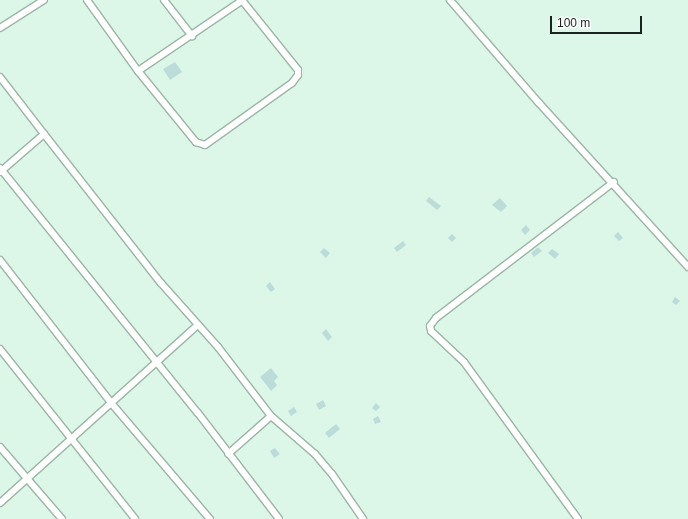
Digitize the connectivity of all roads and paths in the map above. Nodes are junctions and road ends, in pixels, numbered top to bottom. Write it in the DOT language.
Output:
graph roads {
  1 [pos="44,0"];
  2 [pos="87,0"];
  3 [pos="164,0"];
  4 [pos="243,0"];
  5 [pos="450,0"];
  6 [pos="0,28"];
  7 [pos="192,36"];
  8 [pos="138,71"];
  9 [pos="0,77"];
  10 [pos="44,134"];
  11 [pos="1,170"];
  12 [pos="614,182"];
  13 [pos="0,260"];
  14 [pos="688,267"];
  15 [pos="198,326"];
  16 [pos="0,349"];
  17 [pos="158,363"];
  18 [pos="112,404"];
  19 [pos="271,416"];
  20 [pos="74,439"];
  21 [pos="0,447"];
  22 [pos="228,454"];
  23 [pos="27,481"];
  24 [pos="0,503"];
  25 [pos="62,519"];
  26 [pos="135,519"];
  27 [pos="210,519"];
  28 [pos="279,519"];
  29 [pos="363,519"];
  30 [pos="578,519"];
  1 -- 6 [label="street"];
  2 -- 8 [label="street"];
  3 -- 7 [label="street"];
  4 -- 7 [label="street"];
  4 -- 8 [label="street"];
  5 -- 12 [label="street"];
  7 -- 8 [label="street"];
  9 -- 10 [label="street"];
  10 -- 11 [label="street"];
  10 -- 15 [label="street"];
  11 -- 17 [label="street"];
  12 -- 14 [label="street"];
  12 -- 30 [label="street"];
  13 -- 18 [label="street"];
  15 -- 17 [label="street"];
  15 -- 19 [label="street"];
  16 -- 20 [label="street"];
  17 -- 18 [label="street"];
  17 -- 22 [label="street"];
  18 -- 20 [label="street"];
  18 -- 27 [label="street"];
  19 -- 22 [label="street"];
  19 -- 29 [label="street"];
  20 -- 23 [label="street"];
  20 -- 26 [label="street"];
  21 -- 23 [label="street"];
  22 -- 28 [label="street"];
  23 -- 24 [label="street"];
  23 -- 25 [label="street"];
}
